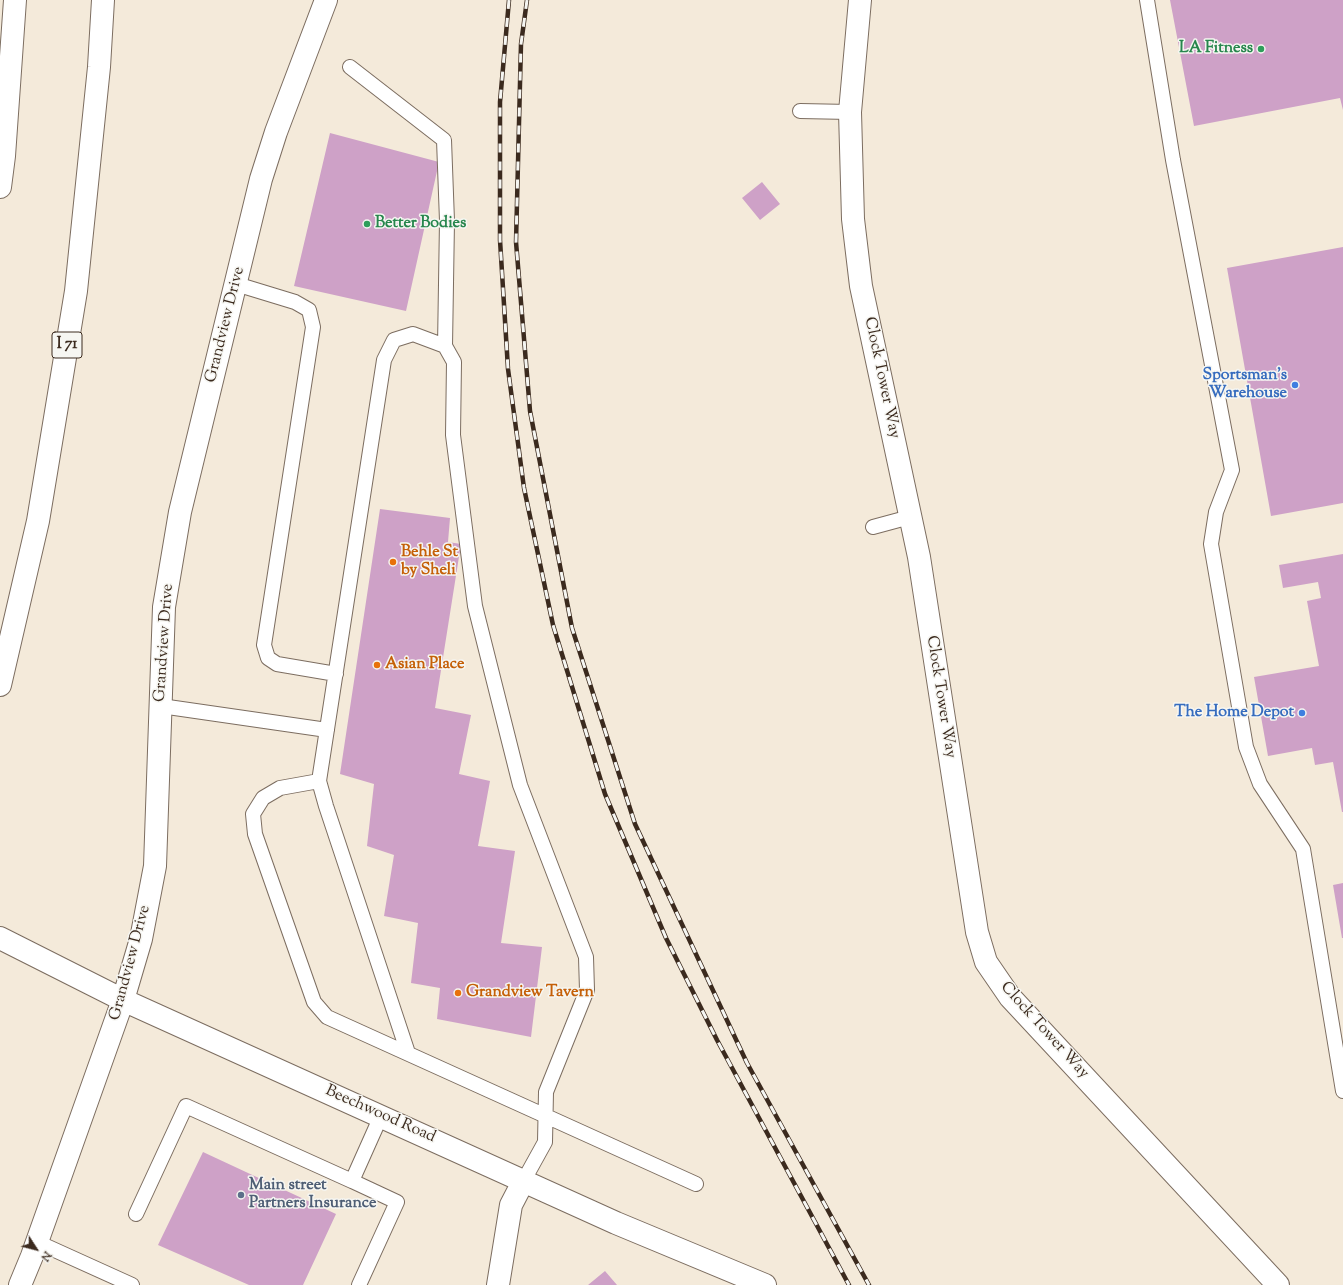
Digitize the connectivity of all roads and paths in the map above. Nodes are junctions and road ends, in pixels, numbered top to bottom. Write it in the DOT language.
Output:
graph roads {
  1 [pos="15,0"];
  2 [pos="103,0"];
  3 [pos="326,0"];
  4 [pos="860,0"];
  5 [pos="1147,0"];
  6 [pos="350,67"];
  7 [pos="800,111"];
  8 [pos="850,112"];
  9 [pos="0,187"];
  10 [pos="236,284"];
  11 [pos="445,346"];
  12 [pos="910,517"];
  13 [pos="872,527"];
  14 [pos="336,674"];
  15 [pos="0,685"];
  16 [pos="161,706"];
  17 [pos="327,730"];
  18 [pos="319,781"];
  19 [pos="0,938"];
  20 [pos="123,1000"];
  21 [pos="408,1053"];
  22 [pos="1343,1091"];
  23 [pos="381,1116"];
  24 [pos="545,1117"];
  25 [pos="524,1180"];
  26 [pos="352,1181"];
  27 [pos="696,1184"];
  28 [pos="136,1214"];
  29 [pos="36,1242"];
  30 [pos="20,1285"];
  31 [pos="132,1285"];
  32 [pos="359,1285"];
  33 [pos="498,1285"];
  34 [pos="765,1285"];
  35 [pos="1278,1285"];
  1 -- 9 [label="main road"];
  2 -- 15 [label="main road, I 71"];
  3 -- 10 [label="main road, Grandview Drive"];
  4 -- 8 [label="main road, Clock Tower Way"];
  5 -- 22 [label="lane"];
  6 -- 11 [label="lane"];
  7 -- 8 [label="lane"];
  8 -- 12 [label="main road, Clock Tower Way"];
  10 -- 14 [label="lane"];
  10 -- 16 [label="main road, Grandview Drive"];
  11 -- 14 [label="lane"];
  11 -- 24 [label="lane"];
  12 -- 13 [label="lane"];
  12 -- 35 [label="main road, Clock Tower Way"];
  14 -- 17 [label="lane"];
  16 -- 17 [label="lane"];
  16 -- 20 [label="main road, Grandview Drive"];
  17 -- 18 [label="lane"];
  18 -- 21 [label="lane"];
  18 -- 21 [label="lane"];
  19 -- 20 [label="main road, Beechwood Road"];
  20 -- 23 [label="main road, Beechwood Road"];
  20 -- 29 [label="main road, Grandview Drive"];
  21 -- 24 [label="lane"];
  23 -- 25 [label="main road, Beechwood Road"];
  23 -- 26 [label="lane"];
  24 -- 25 [label="lane"];
  24 -- 27 [label="lane"];
  25 -- 33 [label="main road"];
  25 -- 34 [label="main road, Beechwood Road"];
  26 -- 28 [label="lane"];
  26 -- 32 [label="lane"];
  29 -- 30 [label="main road, Grandview Drive"];
  29 -- 31 [label="lane"];
}
